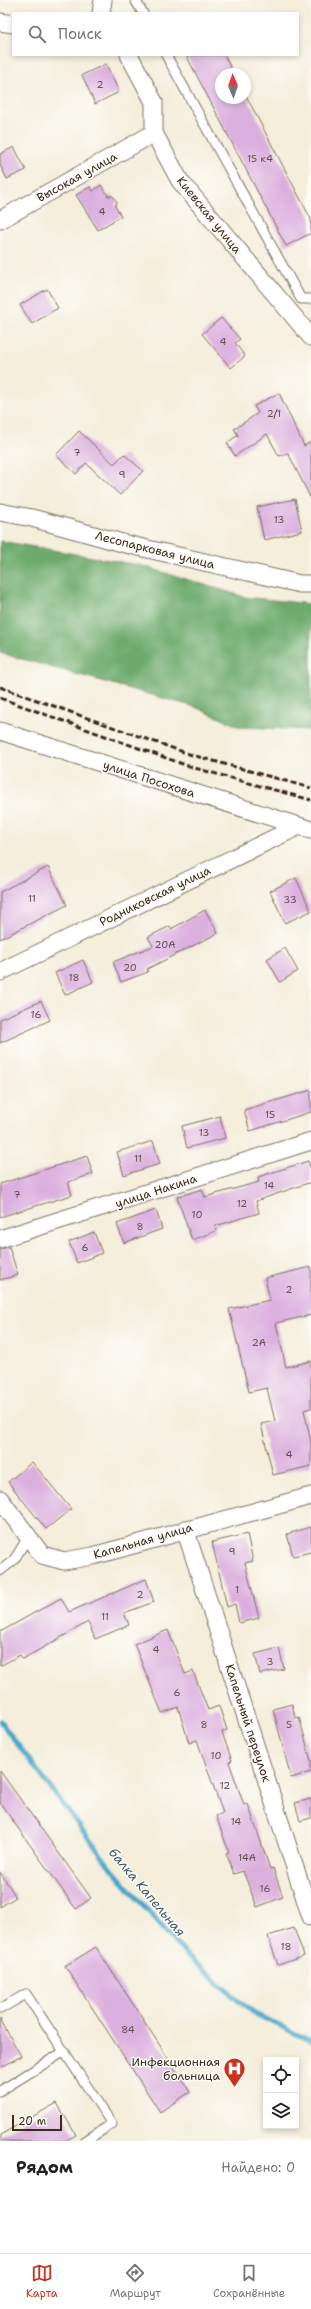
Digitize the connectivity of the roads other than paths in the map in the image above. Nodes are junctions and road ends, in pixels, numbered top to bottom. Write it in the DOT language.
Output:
graph roads {
  1 [pos="135,0"];
  2 [pos="142,12"];
  3 [pos="0,22"];
  4 [pos="12,24"];
  5 [pos="130,56"];
  6 [pos="167,56"];
  7 [pos="154,133"];
  8 [pos="0,220"];
  9 [pos="311,299"];
  10 [pos="311,337"];
  11 [pos="0,512"];
  12 [pos="311,584"];
  13 [pos="0,731"];
  14 [pos="305,828"];
  15 [pos="0,972"];
  16 [pos="311,1142"];
  17 [pos="0,1240"];
  18 [pos="311,1496"];
  19 [pos="0,1499"];
  20 [pos="185,1529"];
  21 [pos="28,1537"];
  22 [pos="0,1571"];
  23 [pos="311,1917"];
  24 [pos="0,2009"];
  25 [pos="65,2051"];
  26 [pos="0,2091"];
  27 [pos="85,2141"];
  1 -- 2 [label="lane"];
  3 -- 4 [label="street"];
  5 -- 7 [label="street, Киевская улица"];
  6 -- 9 [label="lane"];
  7 -- 8 [label="street, Высокая улица"];
  7 -- 10 [label="street, Киевская улица"];
  11 -- 12 [label="street, Лесопарковая улица"];
  13 -- 14 [label="street, улица Посохова"];
  14 -- 15 [label="street, Родниковская улица"];
  16 -- 17 [label="street, улица Накина"];
  18 -- 20 [label="street, Капельная улица"];
  19 -- 21 [label="street, Капельная улица"];
  20 -- 21 [label="street, Капельная улица"];
  20 -- 23 [label="street, Капельный переулок"];
  21 -- 22 [label="lane"];
  24 -- 25 [label="lane"];
  25 -- 26 [label="lane"];
  25 -- 27 [label="lane"];
}
